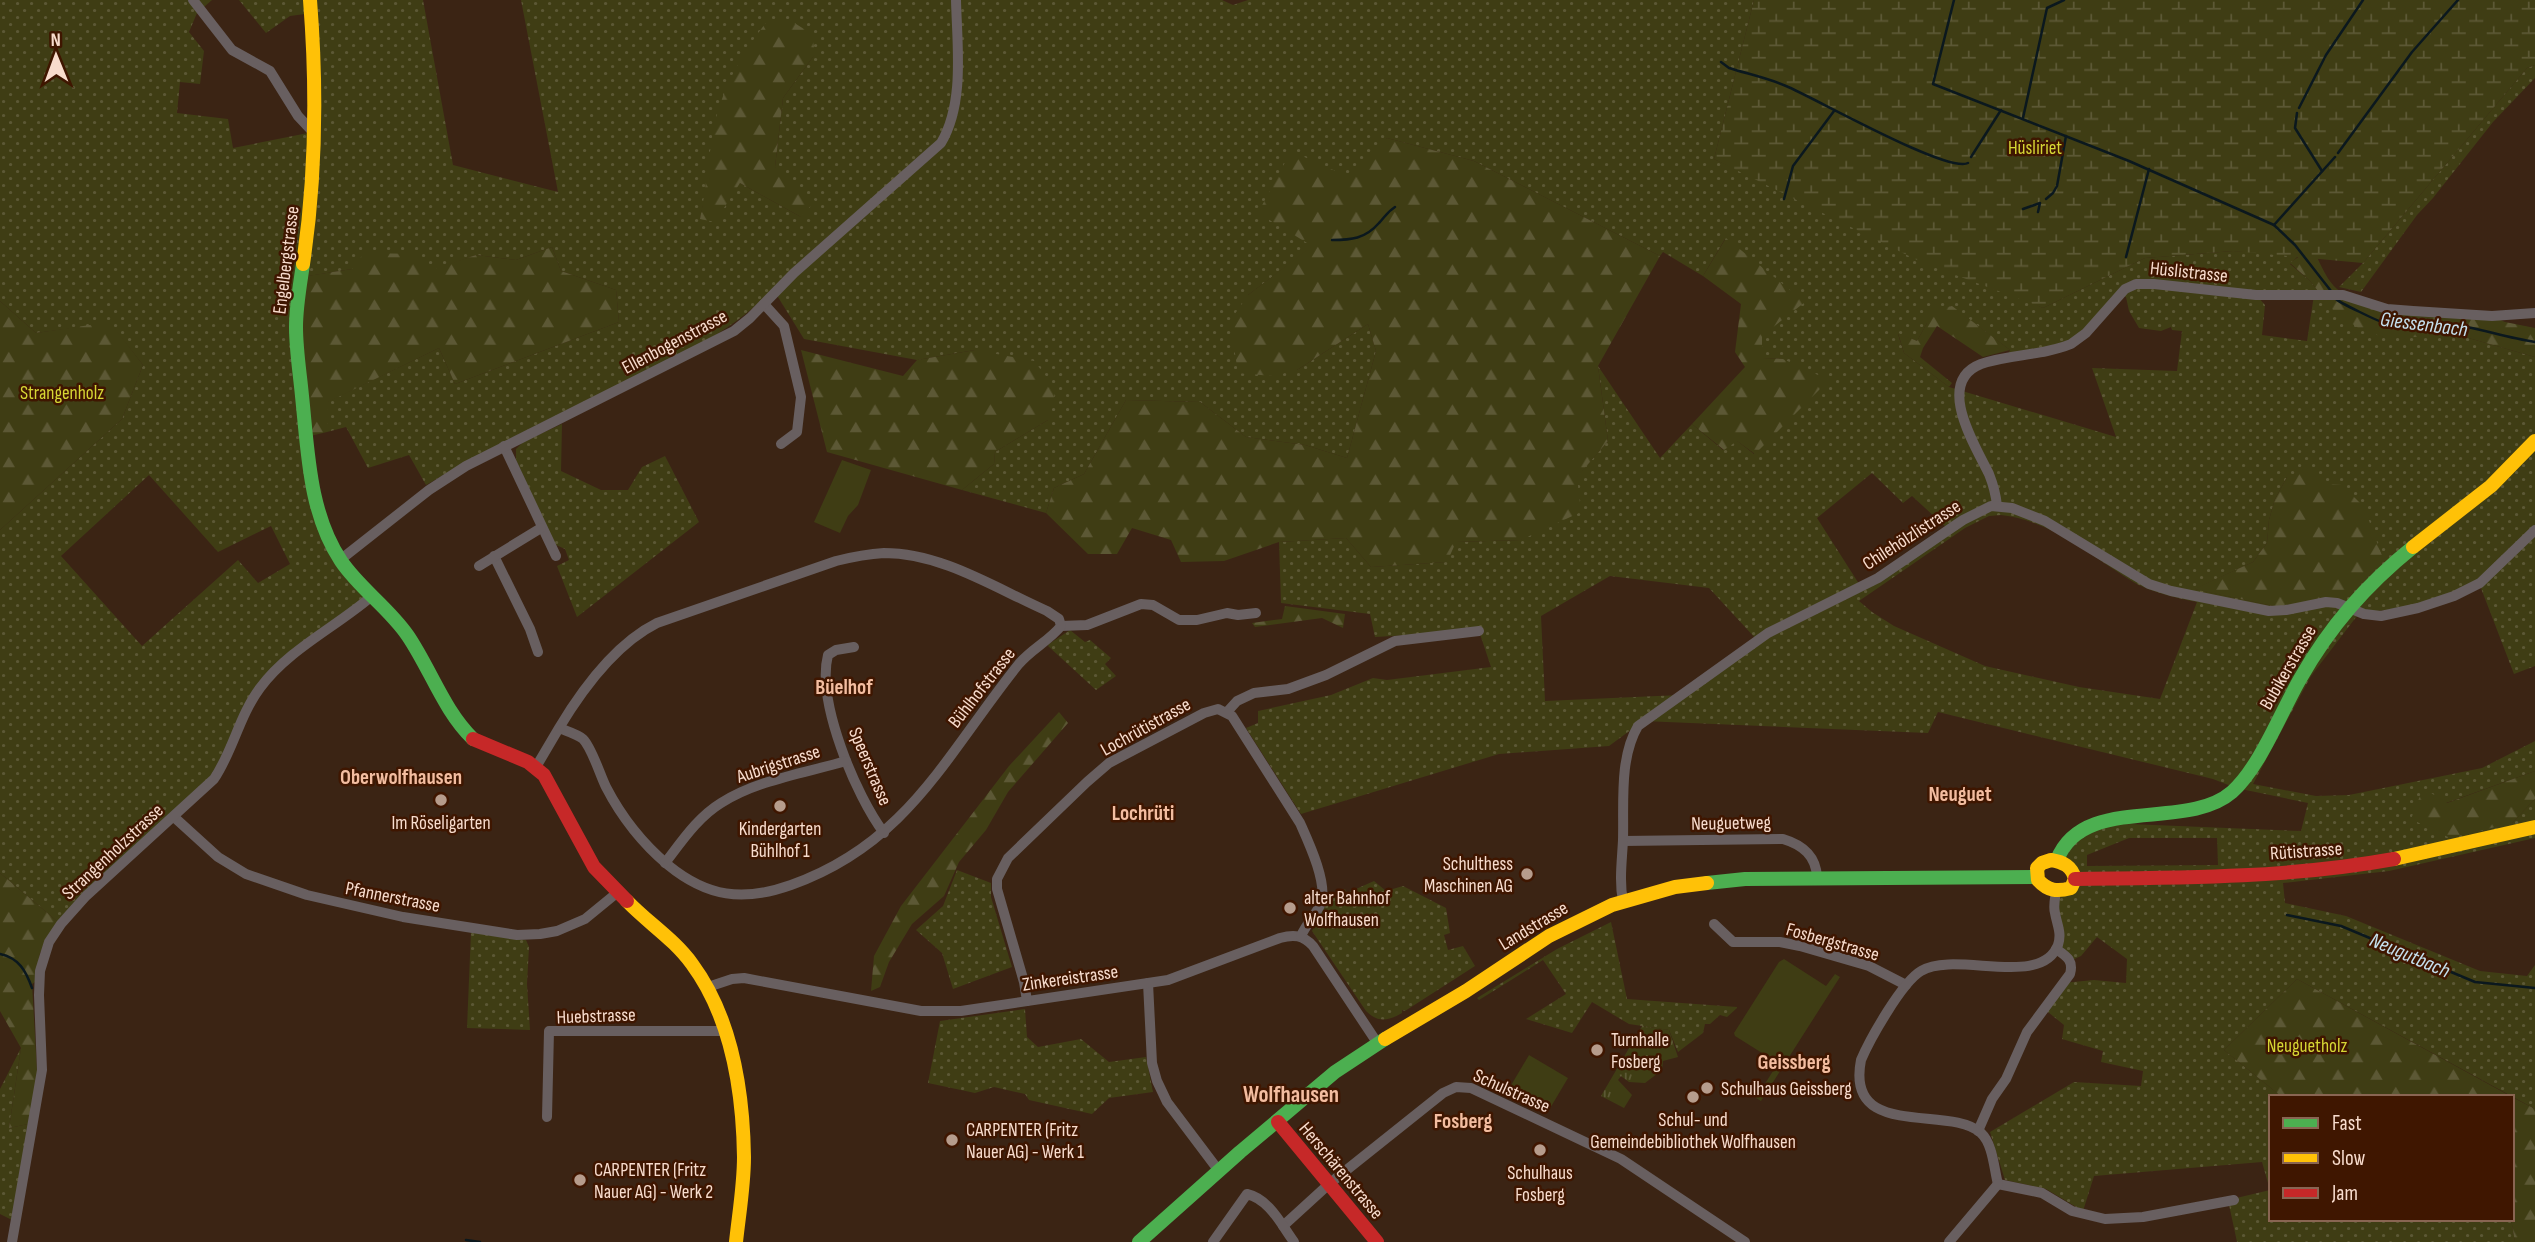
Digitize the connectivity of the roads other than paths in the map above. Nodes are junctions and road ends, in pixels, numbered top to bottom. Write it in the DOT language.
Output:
graph roads {
  1 [pos="194,0"];
  2 [pos="310,0"];
  3 [pos="956,0"];
  4 [pos="313,132"];
  5 [pos="764,304"];
  6 [pos="2535,313"];
  7 [pos="2535,442"];
  8 [pos="781,444"];
  9 [pos="504,446"];
  10 [pos="1997,506"];
  11 [pos="541,528"];
  12 [pos="2535,530"];
  13 [pos="494,556"];
  14 [pos="555,556"];
  15 [pos="340,560"];
  16 [pos="479,566"];
  17 [pos="372,596"];
  18 [pos="2348,607"];
  19 [pos="1256,613"];
  20 [pos="1061,626"];
  21 [pos="1479,631"];
  22 [pos="854,647"];
  23 [pos="538,652"];
  24 [pos="1227,712"];
  25 [pos="559,728"];
  26 [pos="846,761"];
  27 [pos="536,767"];
  28 [pos="174,817"];
  29 [pos="2535,827"];
  30 [pos="884,833"];
  31 [pos="1623,841"];
  32 [pos="2057,860"];
  33 [pos="665,863"];
  34 [pos="1817,877"];
  35 [pos="2036,877"];
  36 [pos="2076,879"];
  37 [pos="618,892"];
  38 [pos="2056,892"];
  39 [pos="1623,901"];
  40 [pos="1714,924"];
  41 [pos="1301,936"];
  42 [pos="2056,949"];
  43 [pos="1148,984"];
  44 [pos="1906,985"];
  45 [pos="708,987"];
  46 [pos="1027,1001"];
  47 [pos="727,1031"];
  48 [pos="1378,1044"];
  49 [pos="547,1117"];
  50 [pos="1278,1122"];
  51 [pos="1978,1131"];
  52 [pos="1219,1171"];
  53 [pos="1329,1184"];
  54 [pos="1998,1184"];
  55 [pos="2234,1200"];
  56 [pos="1283,1226"];
  57 [pos="12,1242"];
  58 [pos="736,1242"];
  59 [pos="1139,1242"];
  60 [pos="1213,1242"];
  61 [pos="1293,1242"];
  62 [pos="1377,1242"];
  63 [pos="1745,1242"];
  64 [pos="1949,1242"];
  1 -- 4 [label="street"];
  2 -- 4 [label="street, Engelbergstrasse"];
  3 -- 5 [label="street, Ellenbogenstrasse"];
  4 -- 15 [label="street, Engelbergstrasse"];
  5 -- 8 [label="street"];
  5 -- 9 [label="street, Ellenbogenstrasse"];
  6 -- 10 [label="street, Hüslistrasse"];
  7 -- 18 [label="street, Bubikerstrasse"];
  9 -- 11 [label="street"];
  9 -- 15 [label="street, Ellenbogenstrasse"];
  10 -- 18 [label="street"];
  10 -- 31 [label="street, Chilehölzlistrasse"];
  11 -- 13 [label="street"];
  11 -- 14 [label="street"];
  12 -- 18 [label="street"];
  13 -- 16 [label="street"];
  13 -- 23 [label="street"];
  15 -- 17 [label="street, Engelbergstrasse"];
  17 -- 27 [label="street, Engelbergstrasse"];
  17 -- 28 [label="street, Strangenholzstrasse"];
  18 -- 32 [label="street, Bubikerstrasse"];
  19 -- 20 [label="street"];
  20 -- 25 [label="street"];
  20 -- 30 [label="street, Bühlhofstrasse"];
  21 -- 24 [label="street"];
  22 -- 26 [label="street, Speerstrasse"];
  24 -- 41 [label="street"];
  24 -- 46 [label="street, Lochrütistrasse"];
  25 -- 27 [label="street"];
  25 -- 33 [label="street, Bühlhofstrasse"];
  26 -- 30 [label="street, Speerstrasse"];
  26 -- 33 [label="street, Aubrigstrasse"];
  27 -- 37 [label="street"];
  28 -- 37 [label="street, Pfannerstrasse"];
  28 -- 57 [label="street, Strangenholzstrasse"];
  29 -- 36 [label="street, Rütistrasse"];
  30 -- 33 [label="street, Bühlhofstrasse"];
  31 -- 34 [label="street, Neuguetweg"];
  31 -- 39 [label="street, Chilehölzlistrasse"];
  32 -- 35 [label="street"];
  32 -- 36 [label="street"];
  34 -- 35 [label="street, Landstrasse"];
  34 -- 39 [label="street, Landstrasse"];
  35 -- 38 [label="street"];
  36 -- 38 [label="street"];
  37 -- 45 [label="street"];
  38 -- 42 [label="street"];
  39 -- 48 [label="street, Landstrasse"];
  40 -- 44 [label="street, Fosbergstrasse"];
  41 -- 43 [label="street, Zinkereistrasse"];
  41 -- 48 [label="street"];
  42 -- 44 [label="street"];
  42 -- 51 [label="street"];
  43 -- 46 [label="street, Zinkereistrasse"];
  43 -- 52 [label="street"];
  44 -- 51 [label="street"];
  45 -- 46 [label="street, Zinkereistrasse"];
  45 -- 47 [label="street"];
  47 -- 49 [label="street, Huebstrasse"];
  47 -- 58 [label="street"];
  48 -- 50 [label="street, Landstrasse"];
  50 -- 52 [label="street, Landstrasse"];
  50 -- 53 [label="street, Herschärenstrasse"];
  51 -- 54 [label="street"];
  52 -- 59 [label="street, Landstrasse"];
  53 -- 56 [label="street, Schulstrasse"];
  53 -- 62 [label="street, Herschärenstrasse"];
  53 -- 63 [label="street, Schulstrasse"];
  54 -- 55 [label="street"];
  54 -- 64 [label="street"];
  56 -- 60 [label="street"];
  56 -- 61 [label="street"];
}
